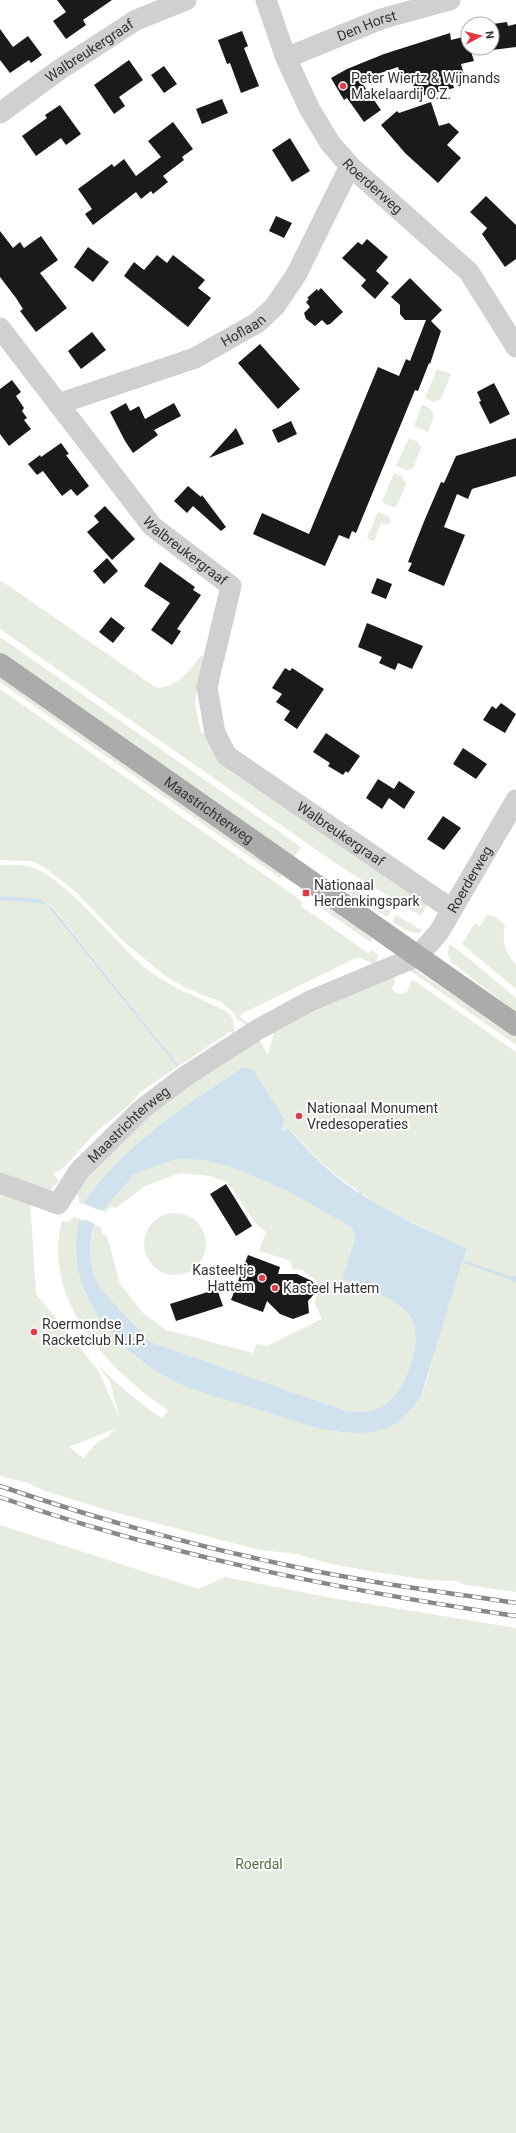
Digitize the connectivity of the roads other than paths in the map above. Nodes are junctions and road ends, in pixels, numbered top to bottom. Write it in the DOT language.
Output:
graph roads {
  1 [pos="186,0"];
  2 [pos="266,0"];
  3 [pos="450,0"];
  4 [pos="286,58"];
  5 [pos="0,113"];
  6 [pos="350,166"];
  7 [pos="0,328"];
  8 [pos="516,347"];
  9 [pos="58,404"];
  10 [pos="0,664"];
  11 [pos="516,800"];
  12 [pos="452,909"];
  13 [pos="418,956"];
  14 [pos="516,1025"];
  15 [pos="0,1183"];
  1 -- 5 [label="street, Walbreukergraaf"];
  2 -- 4 [label="street, Roerderweg"];
  3 -- 4 [label="street, Den Horst"];
  4 -- 6 [label="street, Roerderweg"];
  6 -- 8 [label="street, Roerderweg"];
  6 -- 9 [label="street, Hoflaan"];
  7 -- 9 [label="street, Walbreukergraaf"];
  9 -- 12 [label="street, Walbreukergraaf"];
  10 -- 13 [label="main road, Maastrichterweg"];
  11 -- 12 [label="street, Roerderweg"];
  12 -- 13 [label="street, Roerderweg"];
  13 -- 14 [label="main road, Maastrichterweg"];
  13 -- 15 [label="street, Maastrichterweg"];
}
